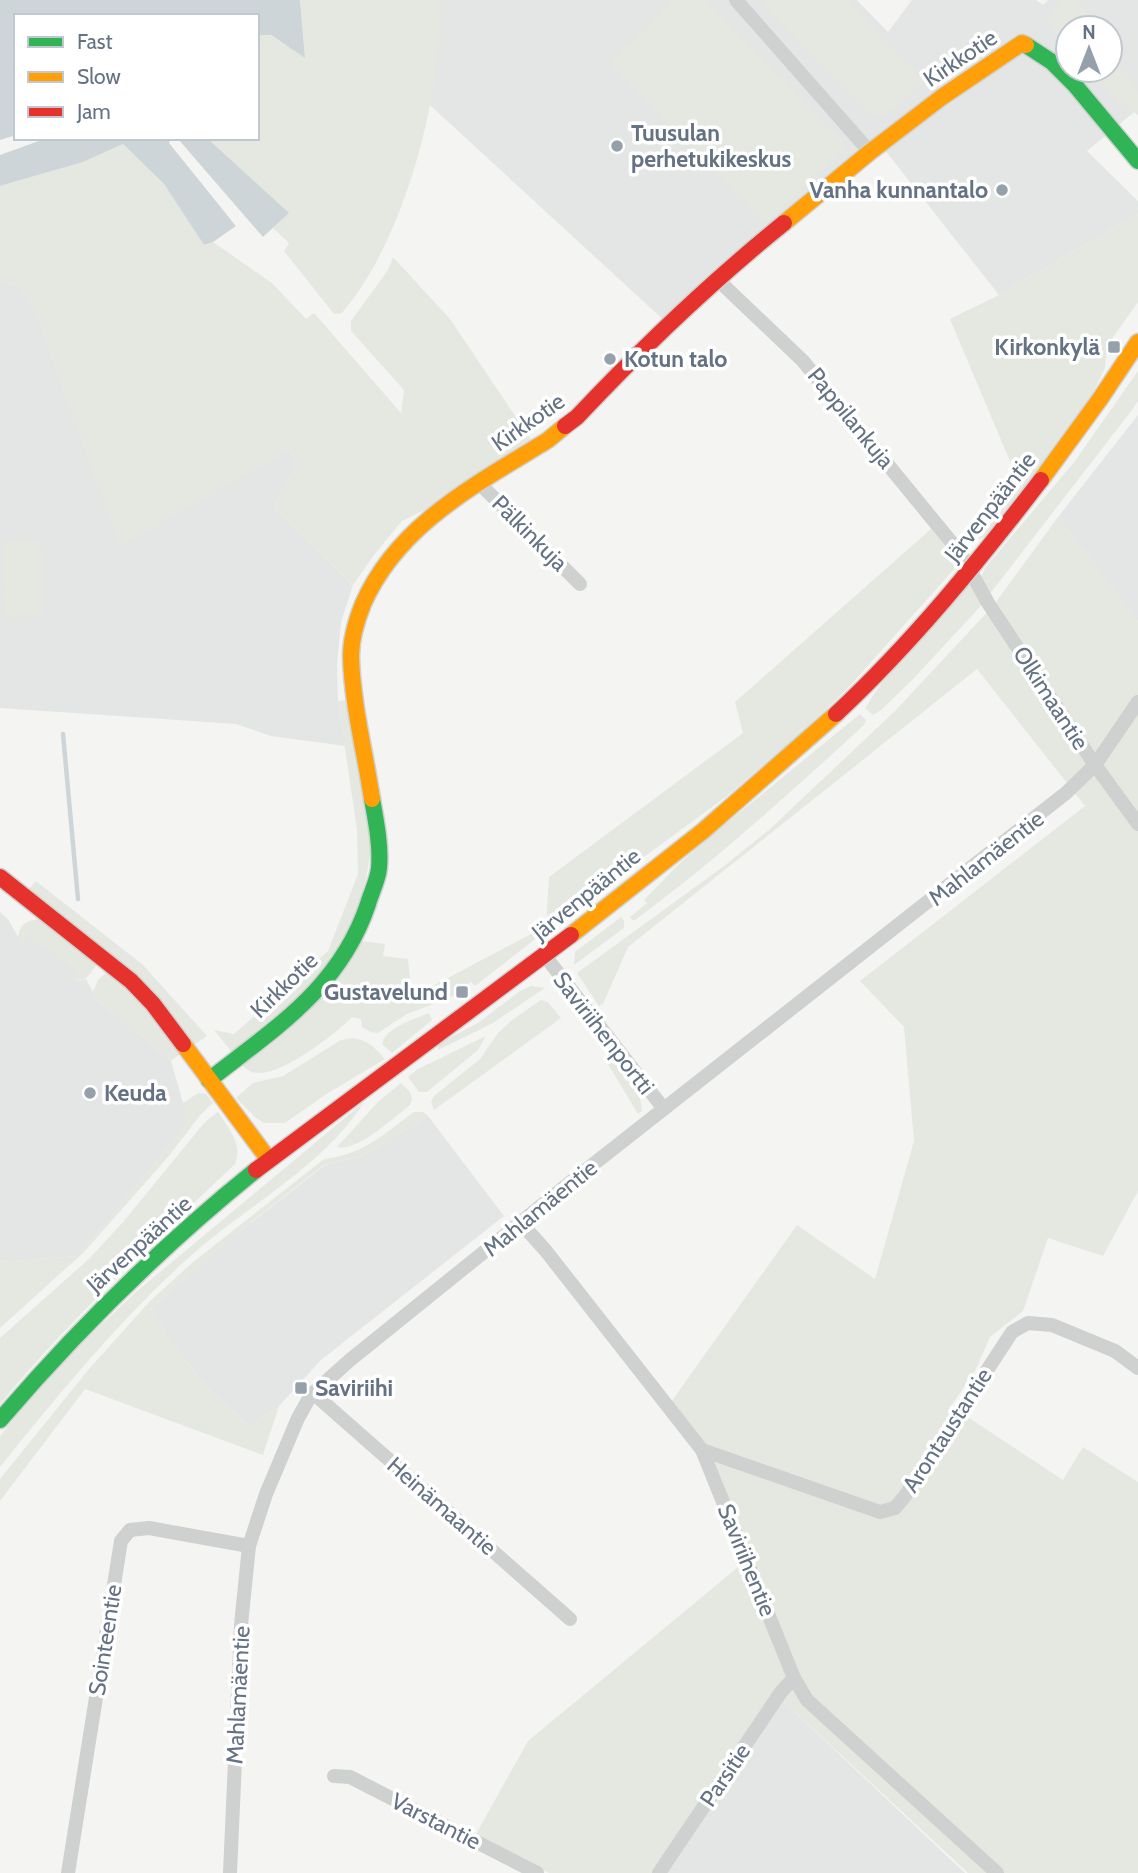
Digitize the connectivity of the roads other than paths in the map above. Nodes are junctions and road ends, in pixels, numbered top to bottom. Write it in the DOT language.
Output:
graph roads {
  1 [pos="740,2"];
  2 [pos="870,152"];
  3 [pos="1138,160"];
  4 [pos="718,280"];
  5 [pos="1138,342"];
  6 [pos="479,482"];
  7 [pos="970,569"];
  8 [pos="580,584"];
  9 [pos="1138,702"];
  10 [pos="1095,765"];
  11 [pos="1138,824"];
  12 [pos="0,877"];
  13 [pos="545,956"];
  14 [pos="209,1080"];
  15 [pos="664,1109"];
  16 [pos="269,1160"];
  17 [pos="521,1223"];
  18 [pos="1138,1368"];
  19 [pos="313,1393"];
  20 [pos="0,1420"];
  21 [pos="702,1450"];
  22 [pos="249,1546"];
  23 [pos="570,1619"];
  24 [pos="794,1678"];
  25 [pos="334,1776"];
  26 [pos="68,1873"];
  27 [pos="230,1873"];
  28 [pos="537,1873"];
  29 [pos="659,1873"];
  30 [pos="997,1873"];
  1 -- 2 [label="street"];
  2 -- 3 [label="street, Kirkkotie"];
  2 -- 4 [label="street, Kirkkotie"];
  4 -- 6 [label="street, Kirkkotie"];
  4 -- 7 [label="street, Pappilankuja"];
  5 -- 7 [label="street, Järvenpääntie"];
  6 -- 8 [label="street, Pälkinkuja"];
  6 -- 14 [label="street, Kirkkotie"];
  7 -- 10 [label="street, Olkimaantie"];
  7 -- 13 [label="street, Järvenpääntie"];
  9 -- 10 [label="street, Mahlamäentie"];
  10 -- 11 [label="street, Olkimaantie"];
  10 -- 15 [label="street, Mahlamäentie"];
  12 -- 14 [label="street"];
  13 -- 15 [label="street, Saviriihenportti"];
  13 -- 16 [label="street, Järvenpääntie"];
  14 -- 16 [label="street"];
  15 -- 17 [label="street, Mahlamäentie"];
  16 -- 20 [label="street, Järvenpääntie"];
  17 -- 19 [label="street, Mahlamäentie"];
  17 -- 21 [label="street, Saviriihentie"];
  18 -- 21 [label="street, Arontaustantie"];
  19 -- 22 [label="street, Mahlamäentie"];
  19 -- 23 [label="street, Heinämaantie"];
  21 -- 24 [label="street, Saviriihentie"];
  22 -- 26 [label="street, Sointeentie"];
  22 -- 27 [label="street, Mahlamäentie"];
  24 -- 29 [label="street, Parsitie"];
  24 -- 30 [label="street, Saviriihentie"];
  25 -- 28 [label="street, Varstantie"];
}
